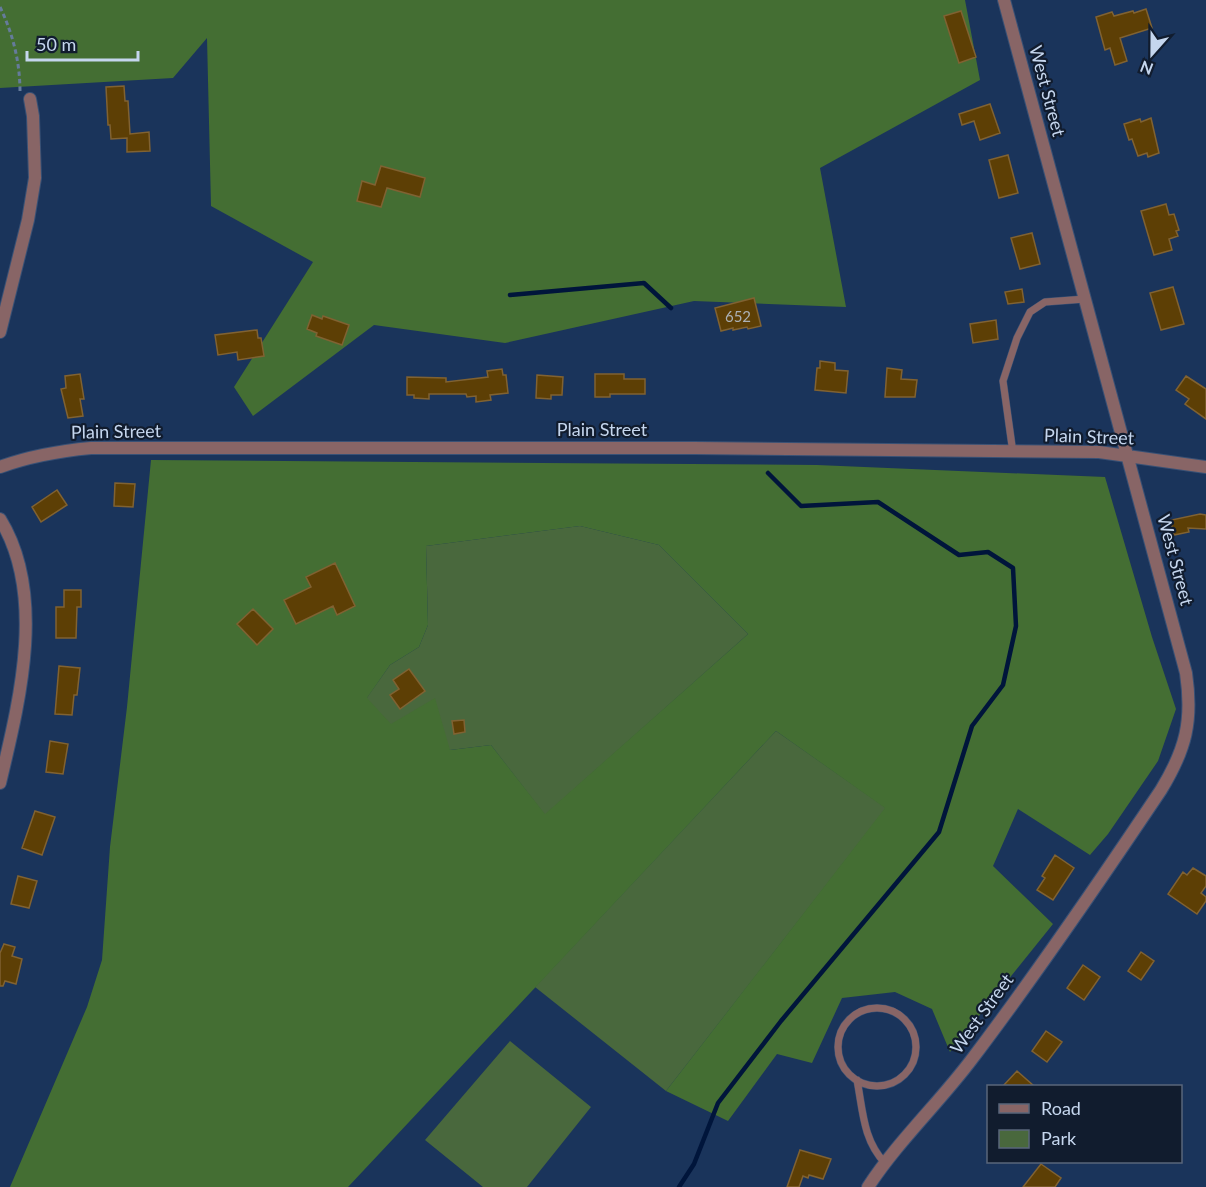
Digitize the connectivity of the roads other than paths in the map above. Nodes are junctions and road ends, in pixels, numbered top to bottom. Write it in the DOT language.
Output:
graph roads {
  1 [pos="1004,0"];
  2 [pos="30,99"];
  3 [pos="1084,299"];
  4 [pos="0,332"];
  5 [pos="1013,453"];
  6 [pos="1128,455"];
  7 [pos="0,467"];
  8 [pos="1206,467"];
  9 [pos="0,519"];
  10 [pos="0,783"];
  11 [pos="857,1080"];
  12 [pos="885,1163"];
  13 [pos="868,1187"];
  1 -- 3 [label="street, West Street"];
  2 -- 4 [label="street"];
  3 -- 5 [label="lane"];
  3 -- 6 [label="street, West Street"];
  5 -- 6 [label="street, Plain Street"];
  5 -- 7 [label="street, Plain Street"];
  6 -- 8 [label="street, Plain Street"];
  6 -- 12 [label="street, West Street"];
  9 -- 10 [label="street"];
  11 -- 11 [label="lane"];
  11 -- 12 [label="lane"];
  12 -- 13 [label="street, West Street"];
}
